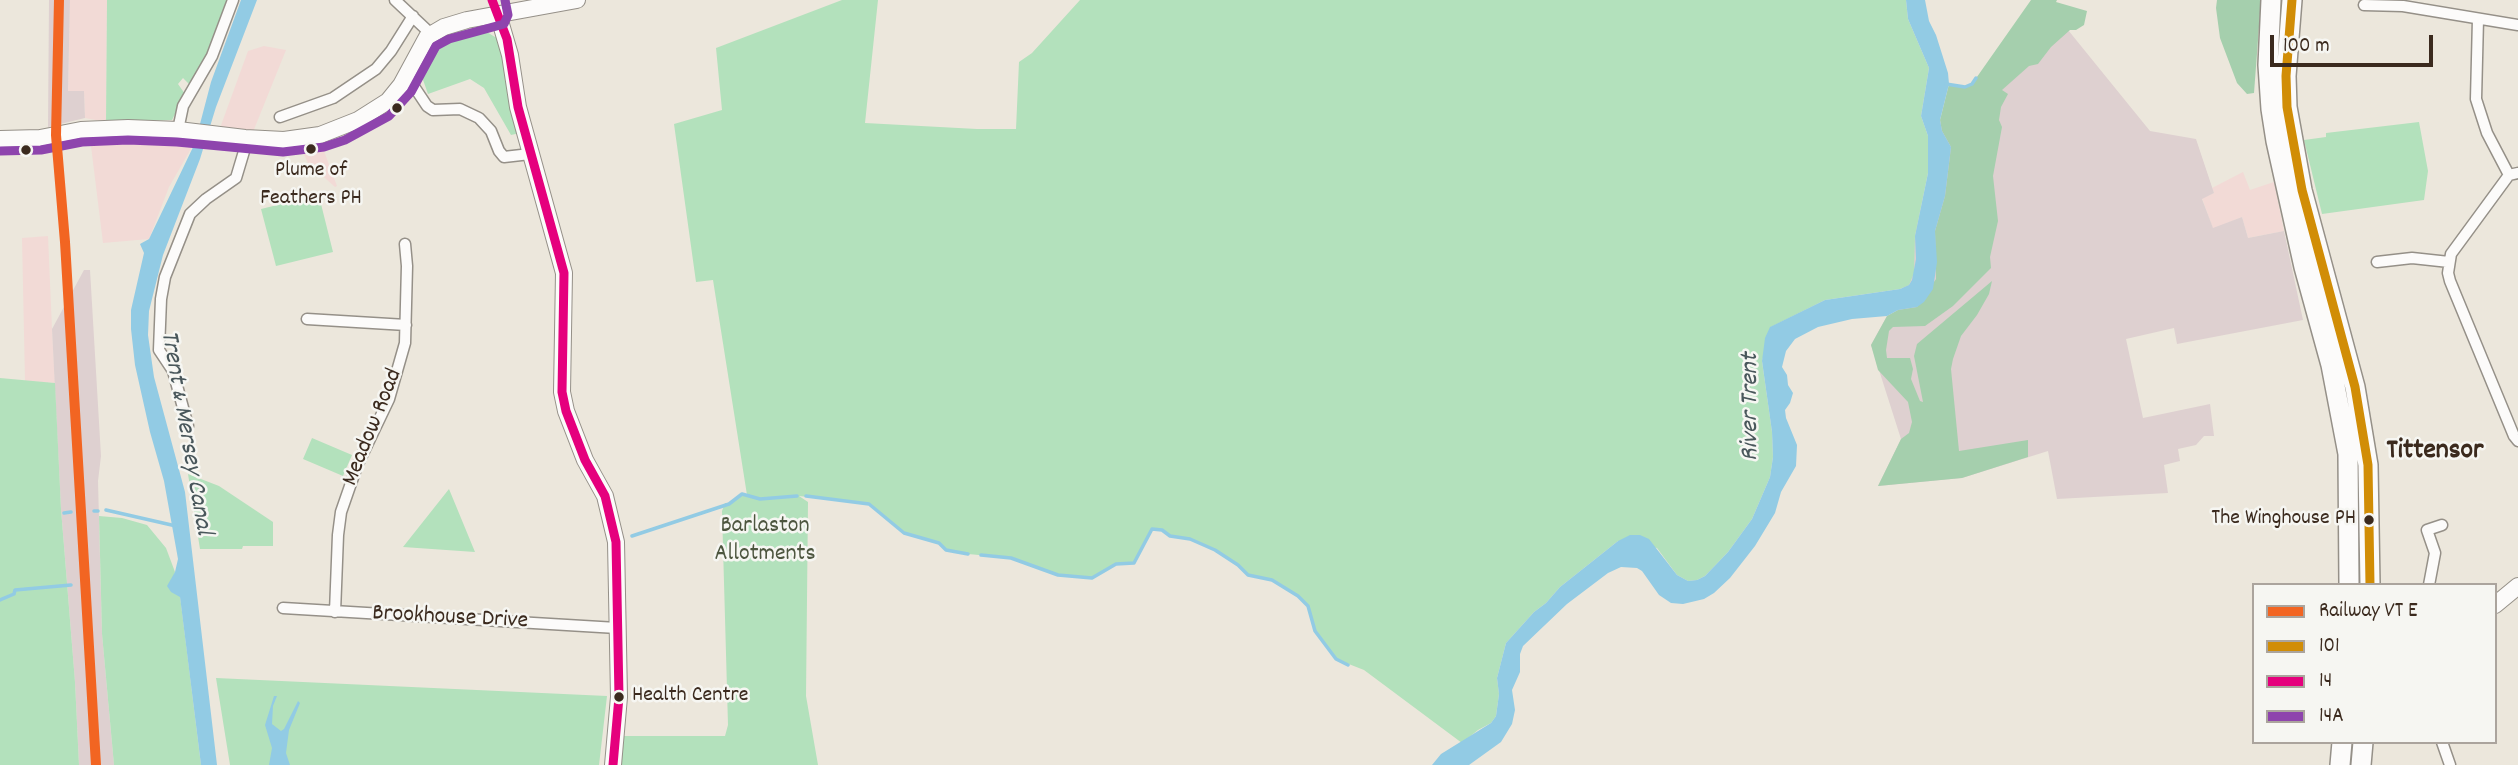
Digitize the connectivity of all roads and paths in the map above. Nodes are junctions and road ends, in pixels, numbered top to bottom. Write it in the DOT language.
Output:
graph roads {
  1 [pos="233,0"];
  2 [pos="395,0"];
  3 [pos="577,0"];
  4 [pos="2271,0"];
  5 [pos="2292,0"];
  6 [pos="2364,5"];
  7 [pos="495,10"];
  8 [pos="413,16"];
  9 [pos="2478,19"];
  10 [pos="2518,25"];
  11 [pos="432,34"];
  12 [pos="407,76"];
  13 [pos="280,117"];
  14 [pos="186,131"];
  15 [pos="248,138"];
  16 [pos="0,139"];
  17 [pos="530,154"];
  18 [pos="2513,174"];
  19 [pos="405,244"];
  20 [pos="2375,261"];
  21 [pos="2449,262"];
  22 [pos="307,319"];
  23 [pos="405,325"];
  24 [pos="188,426"];
  25 [pos="2518,441"];
  26 [pos="2442,525"];
  27 [pos="2349,583"];
  28 [pos="2370,583"];
  29 [pos="2429,583"];
  30 [pos="2518,586"];
  31 [pos="2497,603"];
  32 [pos="284,608"];
  33 [pos="335,612"];
  34 [pos="617,628"];
  35 [pos="2342,744"];
  36 [pos="2362,744"];
  37 [pos="2443,744"];
  38 [pos="613,765"];
  39 [pos="2340,765"];
  40 [pos="2361,765"];
  41 [pos="2450,765"];
  1 -- 14 [label="street"];
  2 -- 8 [label="street"];
  3 -- 7 [label="street"];
  4 -- 27 [label="highway"];
  5 -- 28 [label="highway"];
  6 -- 9 [label="street"];
  7 -- 11 [label="street"];
  7 -- 17 [label="street"];
  8 -- 11 [label="street"];
  8 -- 13 [label="street"];
  9 -- 10 [label="street"];
  9 -- 18 [label="street"];
  11 -- 12 [label="street"];
  12 -- 15 [label="street"];
  12 -- 17 [label="street"];
  14 -- 15 [label="street"];
  14 -- 16 [label="street"];
  15 -- 24 [label="street"];
  17 -- 34 [label="street"];
  18 -- 21 [label="street"];
  19 -- 23 [label="street, Meadow Road"];
  20 -- 21 [label="street"];
  21 -- 25 [label="street"];
  22 -- 23 [label="street"];
  23 -- 33 [label="street, Meadow Road"];
  26 -- 29 [label="street"];
  30 -- 31 [label="street"];
  32 -- 33 [label="street, Brookhouse Drive"];
  33 -- 34 [label="street, Brookhouse Drive"];
  34 -- 38 [label="street"];
  35 -- 39 [label="highway"];
  36 -- 40 [label="highway"];
  37 -- 41 [label="street"];
}
